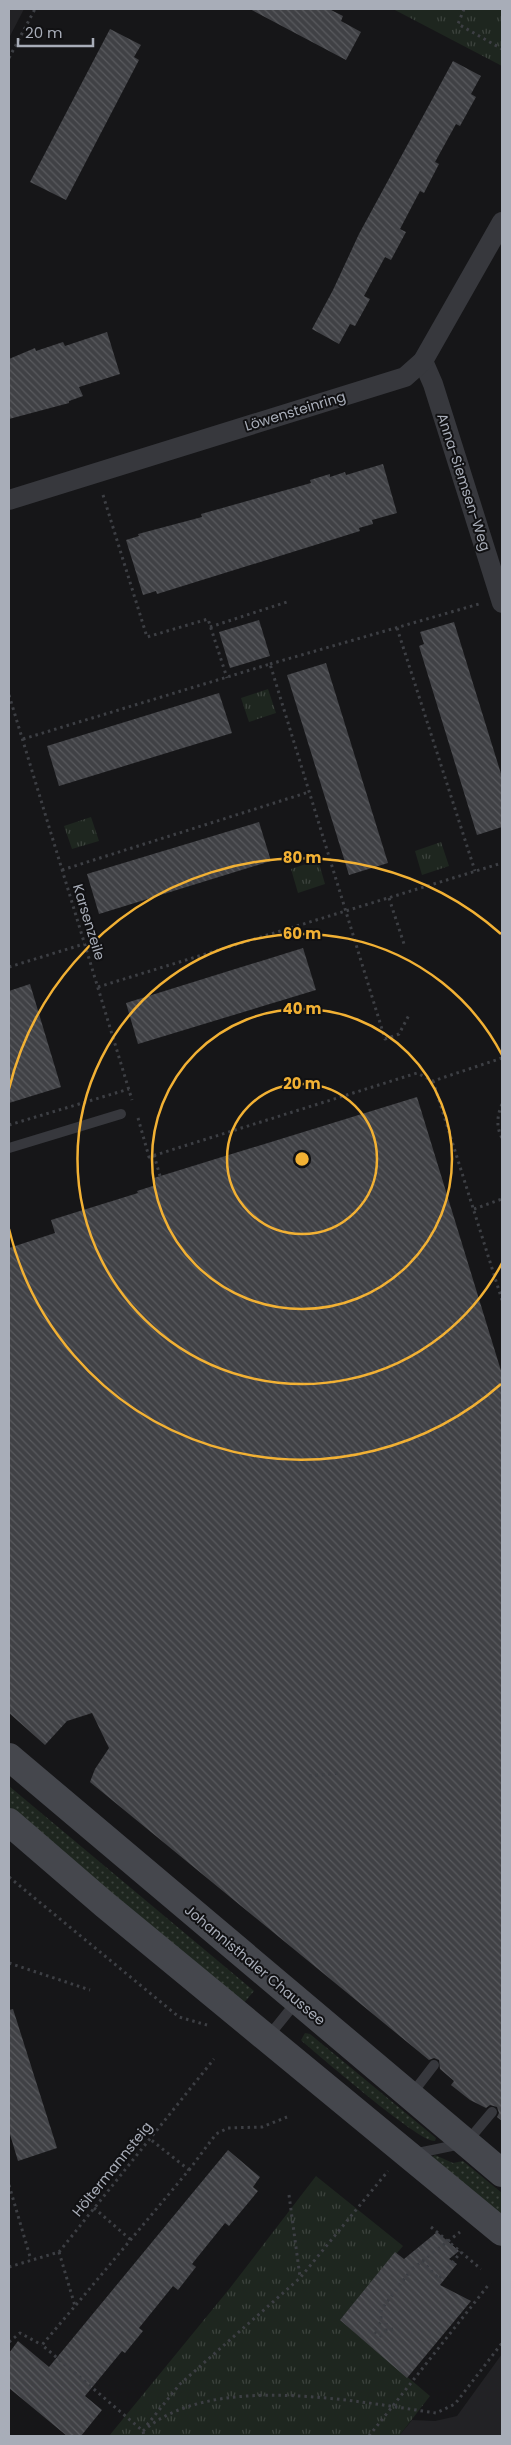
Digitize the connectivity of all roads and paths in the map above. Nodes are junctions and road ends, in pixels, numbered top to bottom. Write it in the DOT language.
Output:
graph roads {
  1 [pos="35,9"];
  2 [pos="464,9"];
  3 [pos="502,49"];
  4 [pos="9,58"];
  5 [pos="502,222"];
  6 [pos="423,361"];
  7 [pos="103,494"];
  8 [pos="9,500"];
  9 [pos="290,601"];
  10 [pos="502,603"];
  11 [pos="481,604"];
  12 [pos="210,627"];
  13 [pos="397,628"];
  14 [pos="270,664"];
  15 [pos="227,678"];
  16 [pos="9,694"];
  17 [pos="22,739"];
  18 [pos="310,792"];
  19 [pos="502,863"];
  20 [pos="62,870"];
  21 [pos="475,871"];
  22 [pos="389,898"];
  23 [pos="346,911"];
  24 [pos="84,944"];
  25 [pos="405,947"];
  26 [pos="9,967"];
  27 [pos="98,987"];
  28 [pos="408,1015"];
  29 [pos="502,1058"];
  30 [pos="433,1081"];
  31 [pos="129,1089"];
  32 [pos="502,1104"];
  33 [pos="134,1106"];
  34 [pos="121,1114"];
  35 [pos="136,1114"];
  36 [pos="9,1125"];
  37 [pos="502,1138"];
  38 [pos="9,1148"];
  39 [pos="154,1155"];
  40 [pos="160,1176"];
  41 [pos="502,1199"];
  42 [pos="474,1209"];
  43 [pos="502,1300"];
  44 [pos="9,1757"];
  45 [pos="340,1773"];
  46 [pos="309,1776"];
  47 [pos="9,1822"];
  48 [pos="9,1878"];
  49 [pos="9,1963"];
  50 [pos="90,1990"];
  51 [pos="297,2001"];
  52 [pos="208,2026"];
  53 [pos="268,2037"];
  54 [pos="214,2058"];
  55 [pos="434,2065"];
  56 [pos="411,2096"];
  57 [pos="492,2112"];
  58 [pos="288,2117"];
  59 [pos="150,2139"];
  60 [pos="466,2143"];
  61 [pos="410,2155"];
  62 [pos="189,2170"];
  63 [pos="502,2173"];
  64 [pos="9,2184"];
  65 [pos="374,2188"];
  66 [pos="289,2195"];
  67 [pos="94,2208"];
  68 [pos="431,2227"];
  69 [pos="462,2229"];
  70 [pos="502,2232"];
  71 [pos="131,2240"];
  72 [pos="59,2252"];
  73 [pos="461,2252"];
  74 [pos="31,2260"];
  75 [pos="422,2262"];
  76 [pos="9,2267"];
  77 [pos="412,2269"];
  78 [pos="481,2269"];
  79 [pos="408,2274"];
  80 [pos="300,2278"];
  81 [pos="490,2283"];
  82 [pos="76,2306"];
  83 [pos="386,2323"];
  84 [pos="393,2329"];
  85 [pos="386,2331"];
  86 [pos="9,2342"];
  87 [pos="502,2344"];
  88 [pos="42,2345"];
  89 [pos="393,2407"];
  90 [pos="142,2431"];
  91 [pos="140,2436"];
  92 [pos="144,2436"];
  93 [pos="369,2436"];
  1 -- 4 [label="path"];
  2 -- 3 [label="path"];
  5 -- 6 [label="street, Löwensteinring"];
  6 -- 8 [label="street, Löwensteinring"];
  6 -- 10 [label="street, Anna-Siemsen-Weg"];
  7 -- 12 [label="path"];
  9 -- 12 [label="path"];
  11 -- 13 [label="path"];
  12 -- 15 [label="path"];
  13 -- 14 [label="path"];
  13 -- 21 [label="path"];
  14 -- 15 [label="path"];
  14 -- 18 [label="path"];
  15 -- 17 [label="path"];
  16 -- 17 [label="path, Karsenzeile"];
  17 -- 20 [label="path, Karsenzeile"];
  18 -- 20 [label="path"];
  18 -- 23 [label="path"];
  19 -- 21 [label="path"];
  20 -- 24 [label="path, Karsenzeile"];
  21 -- 22 [label="path"];
  22 -- 23 [label="path"];
  22 -- 25 [label="path"];
  23 -- 27 [label="path"];
  23 -- 28 [label="path"];
  24 -- 26 [label="path"];
  24 -- 27 [label="path, Karsenzeile"];
  27 -- 31 [label="path, Karsenzeile"];
  29 -- 30 [label="path"];
  30 -- 39 [label="path"];
  30 -- 42 [label="path"];
  31 -- 33 [label="path, Karsenzeile"];
  31 -- 36 [label="path"];
  32 -- 37 [label="path"];
  34 -- 38 [label="lane"];
  35 -- 39 [label="path"];
  39 -- 40 [label="path"];
  41 -- 42 [label="path"];
  42 -- 43 [label="path"];
  44 -- 51 [label="main road, Johannisthaler Chaussee"];
  45 -- 46 [label="path"];
  47 -- 53 [label="main road"];
  48 -- 52 [label="path"];
  49 -- 50 [label="path"];
  51 -- 53 [label="lane"];
  51 -- 56 [label="main road, Johannisthaler Chaussee"];
  53 -- 61 [label="main road"];
  54 -- 59 [label="path, Höltermannsteig"];
  55 -- 56 [label="lane"];
  56 -- 60 [label="main road, Johannisthaler Chaussee"];
  57 -- 60 [label="lane"];
  58 -- 62 [label="path"];
  59 -- 62 [label="path"];
  59 -- 67 [label="path, Höltermannsteig"];
  60 -- 61 [label="lane"];
  60 -- 63 [label="main road, Johannisthaler Chaussee"];
  61 -- 70 [label="main road"];
  62 -- 71 [label="path"];
  64 -- 74 [label="path"];
  65 -- 80 [label="path"];
  66 -- 80 [label="path"];
  67 -- 71 [label="path"];
  67 -- 72 [label="path, Höltermannsteig"];
  68 -- 73 [label="path"];
  69 -- 75 [label="path"];
  71 -- 82 [label="path"];
  72 -- 74 [label="path"];
  72 -- 82 [label="path"];
  73 -- 75 [label="path"];
  73 -- 78 [label="path"];
  74 -- 76 [label="path"];
  75 -- 77 [label="path"];
  79 -- 85 [label="path"];
  80 -- 90 [label="path"];
  81 -- 89 [label="path"];
  82 -- 88 [label="path"];
  83 -- 85 [label="path"];
  84 -- 85 [label="path"];
  86 -- 88 [label="path"];
  87 -- 89 [label="path"];
  88 -- 90 [label="path"];
  89 -- 90 [label="path"];
  89 -- 93 [label="path"];
  90 -- 91 [label="path"];
  90 -- 92 [label="path"];
}
